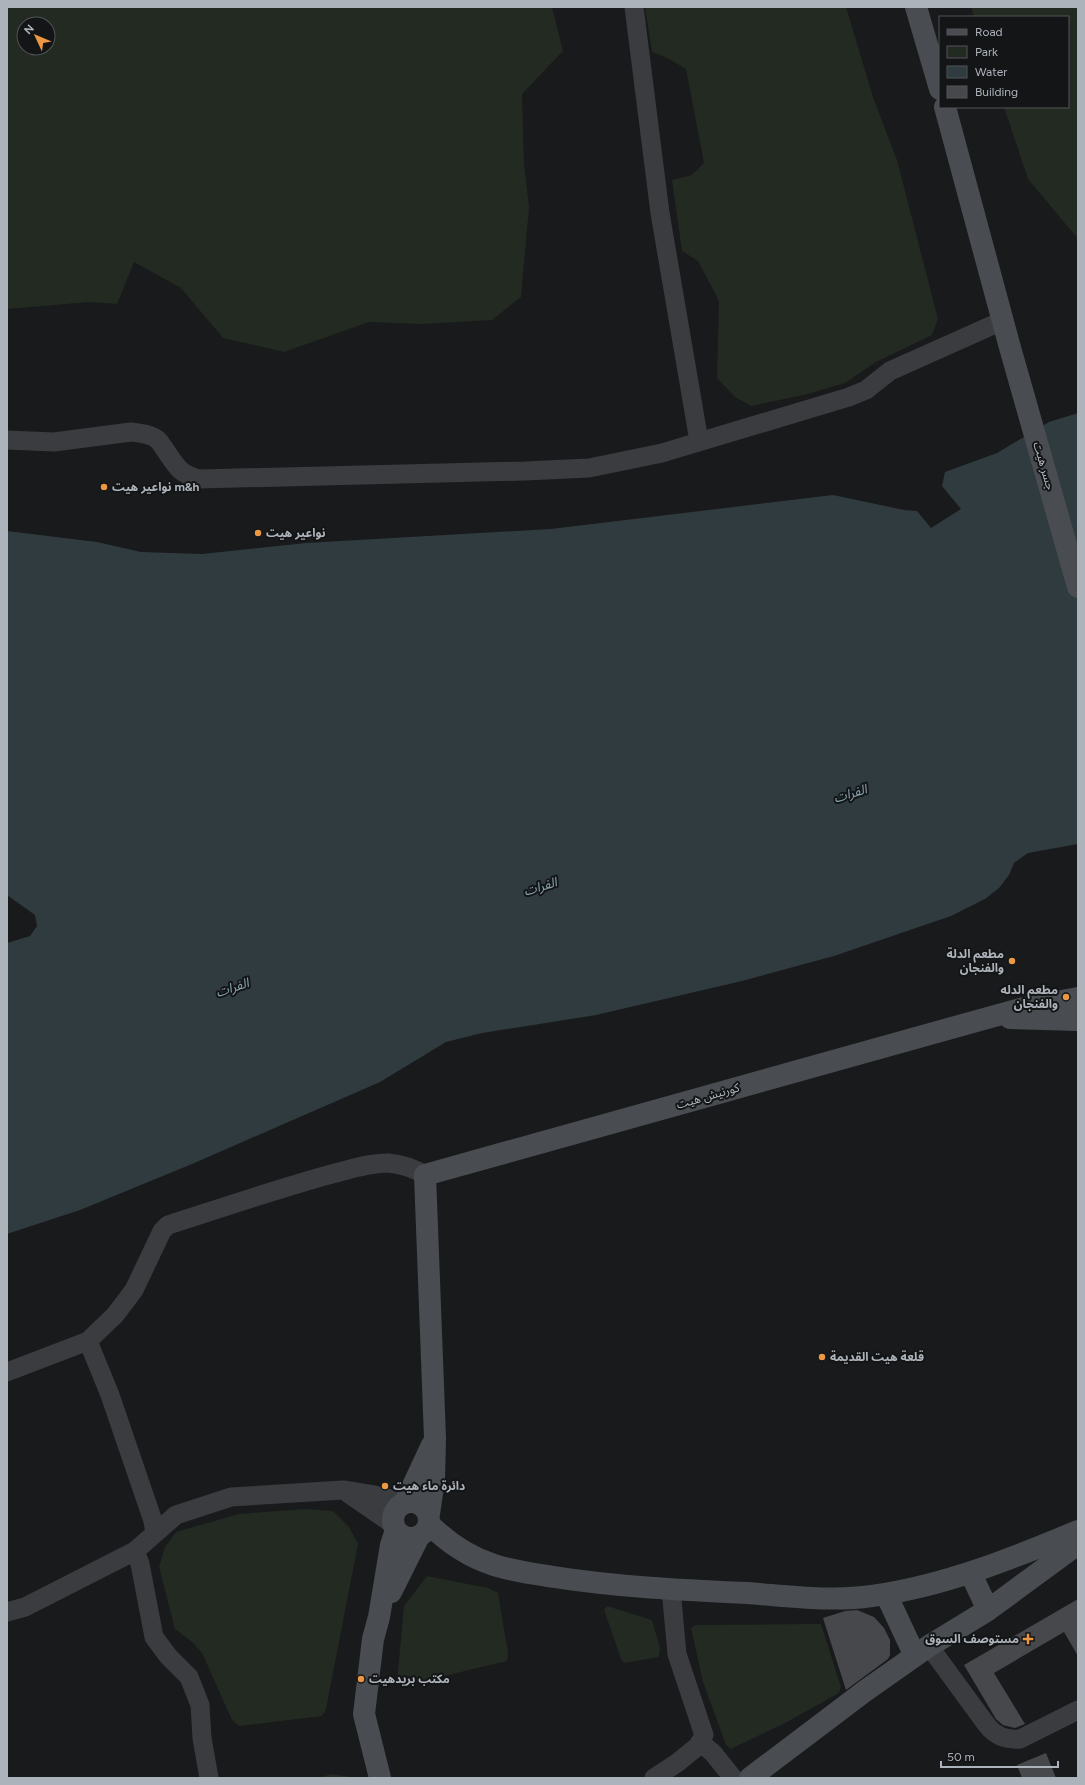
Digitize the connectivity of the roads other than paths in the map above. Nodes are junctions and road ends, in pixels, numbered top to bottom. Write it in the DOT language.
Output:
graph roads {
  1 [pos="634,7"];
  2 [pos="916,7"];
  3 [pos="939,86"];
  4 [pos="945,108"];
  5 [pos="1004,320"];
  6 [pos="7,440"];
  7 [pos="699,441"];
  8 [pos="1078,587"];
  9 [pos="1078,998"];
  10 [pos="991,1017"];
  11 [pos="1078,1020"];
  12 [pos="425,1175"];
  13 [pos="88,1341"];
  14 [pos="7,1372"];
  15 [pos="435,1438"];
  16 [pos="343,1490"];
  17 [pos="404,1502"];
  18 [pos="426,1525"];
  19 [pos="395,1527"];
  20 [pos="1078,1531"];
  21 [pos="155,1534"];
  22 [pos="1078,1544"];
  23 [pos="135,1551"];
  24 [pos="971,1574"];
  25 [pos="671,1590"];
  26 [pos="886,1594"];
  27 [pos="988,1610"];
  28 [pos="7,1612"];
  29 [pos="379,1617"];
  30 [pos="922,1651"];
  31 [pos="1078,1710"];
  32 [pos="700,1742"];
  33 [pos="209,1778"];
  34 [pos="380,1778"];
  35 [pos="654,1778"];
  36 [pos="733,1778"];
  37 [pos="750,1778"];
  1 -- 7 [label="street"];
  2 -- 3 [label="main road"];
  4 -- 5 [label="main road, جسر هيت"];
  5 -- 7 [label="street"];
  5 -- 8 [label="main road, جسر هيت"];
  6 -- 7 [label="street"];
  9 -- 10 [label="main road, كورنيش هيت"];
  10 -- 11 [label="main road, كورنيش هيت"];
  10 -- 12 [label="main road, كورنيش هيت"];
  12 -- 13 [label="street"];
  12 -- 15 [label="main road"];
  13 -- 14 [label="street"];
  13 -- 21 [label="street"];
  15 -- 17 [label="main road"];
  15 -- 18 [label="main road"];
  16 -- 17 [label="street"];
  16 -- 19 [label="street"];
  16 -- 21 [label="street"];
  17 -- 18 [label="main road"];
  17 -- 19 [label="main road"];
  18 -- 19 [label="main road"];
  18 -- 25 [label="main road"];
  18 -- 29 [label="main road"];
  19 -- 29 [label="main road"];
  20 -- 24 [label="main road"];
  21 -- 23 [label="street"];
  22 -- 27 [label="main road"];
  23 -- 28 [label="street"];
  23 -- 33 [label="street"];
  24 -- 26 [label="main road"];
  24 -- 27 [label="main road"];
  25 -- 26 [label="main road"];
  25 -- 32 [label="street"];
  26 -- 30 [label="main road"];
  27 -- 30 [label="main road"];
  29 -- 34 [label="main road"];
  30 -- 31 [label="street"];
  30 -- 37 [label="main road"];
  32 -- 35 [label="street"];
  32 -- 36 [label="street"];
}
